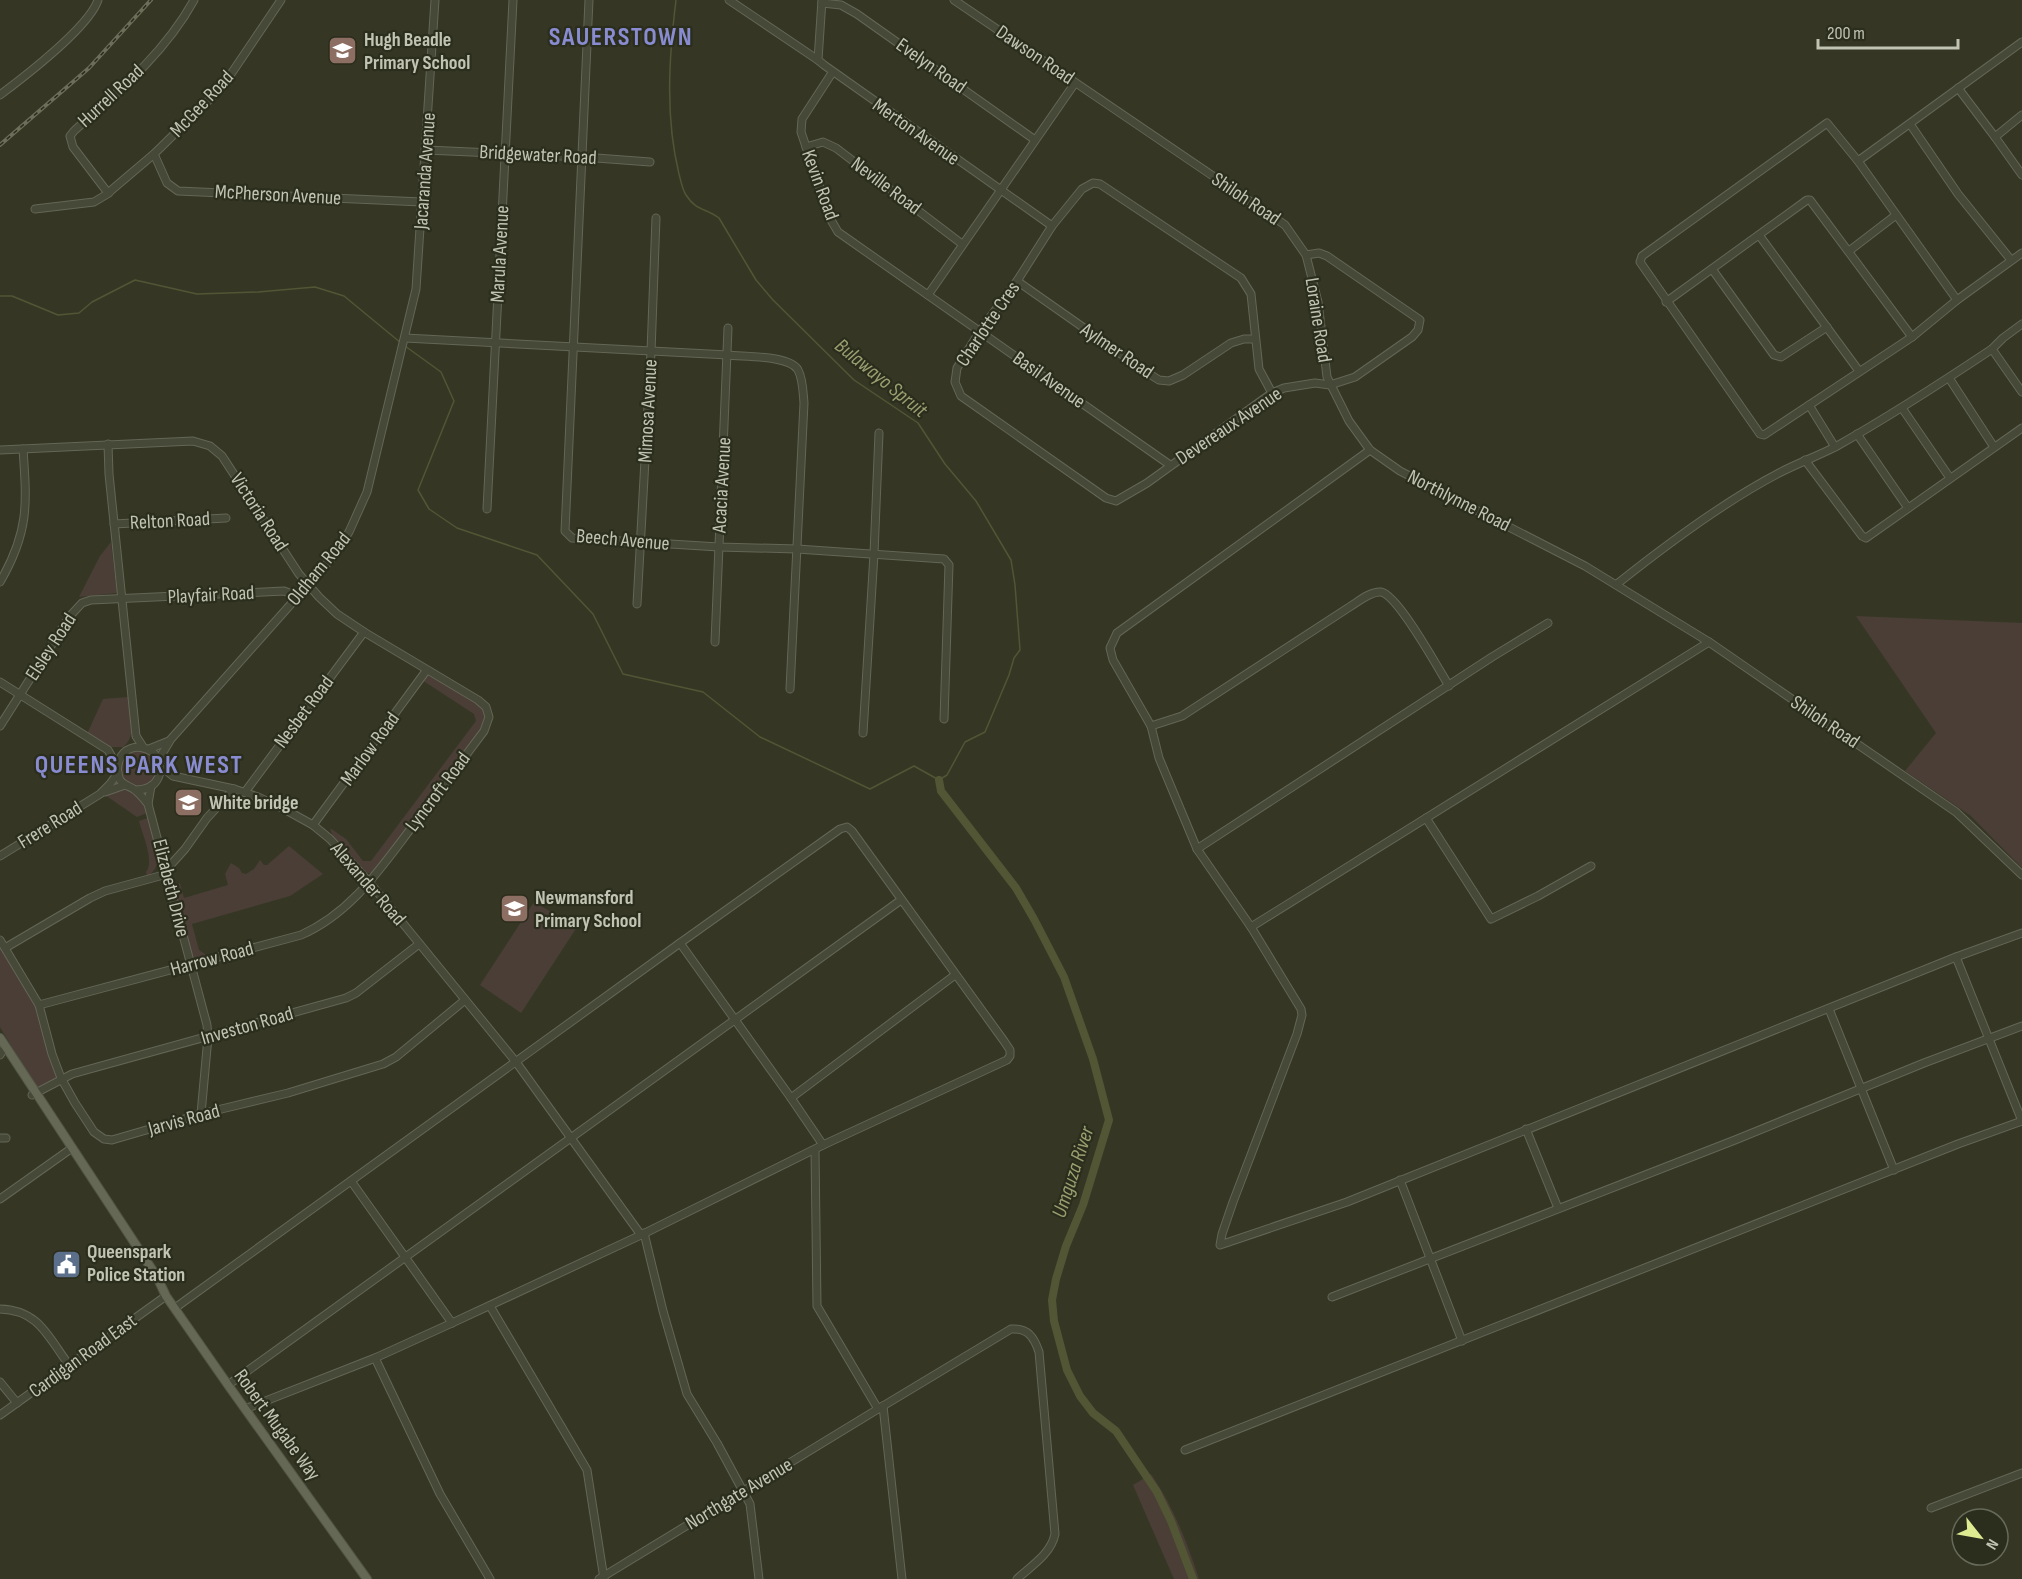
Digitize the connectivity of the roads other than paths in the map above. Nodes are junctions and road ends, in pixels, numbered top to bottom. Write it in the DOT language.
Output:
graph roads {
  1 [pos="98,0"];
  2 [pos="194,0"];
  3 [pos="281,0"];
  4 [pos="435,0"];
  5 [pos="513,0"];
  6 [pos="590,0"];
  7 [pos="729,0"];
  8 [pos="954,0"];
  9 [pos="822,1"];
  10 [pos="2022,42"];
  11 [pos="818,60"];
  12 [pos="832,73"];
  13 [pos="1075,83"];
  14 [pos="1958,88"];
  15 [pos="1087,90"];
  16 [pos="0,95"];
  17 [pos="2022,115"];
  18 [pos="1910,124"];
  19 [pos="1995,137"];
  20 [pos="1035,140"];
  21 [pos="806,147"];
  22 [pos="426,150"];
  23 [pos="506,153"];
  24 [pos="153,154"];
  25 [pos="583,157"];
  26 [pos="1857,160"];
  27 [pos="650,162"];
  28 [pos="2022,175"];
  29 [pos="1000,191"];
  30 [pos="108,193"];
  31 [pos="422,202"];
  32 [pos="35,209"];
  33 [pos="1896,216"];
  34 [pos="656,218"];
  35 [pos="1052,226"];
  36 [pos="1759,235"];
  37 [pos="962,244"];
  38 [pos="1849,251"];
  39 [pos="2022,253"];
  40 [pos="1306,255"];
  41 [pos="2011,260"];
  42 [pos="1712,269"];
  43 [pos="1017,281"];
  44 [pos="928,296"];
  45 [pos="1957,300"];
  46 [pos="1666,302"];
  47 [pos="2022,324"];
  48 [pos="1827,327"];
  49 [pos="728,328"];
  50 [pos="980,331"];
  51 [pos="1912,337"];
  52 [pos="405,339"];
  53 [pos="1255,339"];
  54 [pos="495,343"];
  55 [pos="574,346"];
  56 [pos="1992,349"];
  57 [pos="651,352"];
  58 [pos="728,355"];
  59 [pos="399,362"];
  60 [pos="1859,372"];
  61 [pos="1949,378"];
  62 [pos="1330,385"];
  63 [pos="2022,392"];
  64 [pos="1272,393"];
  65 [pos="1809,405"];
  66 [pos="1902,408"];
  67 [pos="2022,428"];
  68 [pos="879,433"];
  69 [pos="1857,434"];
  70 [pos="108,444"];
  71 [pos="1835,447"];
  72 [pos="1994,447"];
  73 [pos="23,449"];
  74 [pos="0,450"];
  75 [pos="1370,450"];
  76 [pos="1805,460"];
  77 [pos="1170,465"];
  78 [pos="1950,478"];
  79 [pos="1106,498"];
  80 [pos="1908,508"];
  81 [pos="487,509"];
  82 [pos="226,518"];
  83 [pos="114,524"];
  84 [pos="641,543"];
  85 [pos="719,547"];
  86 [pos="797,549"];
  87 [pos="874,554"];
  88 [pos="0,582"];
  89 [pos="308,584"];
  90 [pos="1617,584"];
  91 [pos="298,596"];
  92 [pos="123,598"];
  93 [pos="637,604"];
  94 [pos="1548,623"];
  95 [pos="363,632"];
  96 [pos="715,642"];
  97 [pos="1709,642"];
  98 [pos="426,671"];
  99 [pos="0,682"];
  100 [pos="1449,686"];
  101 [pos="790,689"];
  102 [pos="20,695"];
  103 [pos="478,700"];
  104 [pos="944,719"];
  105 [pos="0,726"];
  106 [pos="1151,726"];
  107 [pos="863,733"];
  108 [pos="136,736"];
  109 [pos="171,739"];
  110 [pos="146,748"];
  111 [pos="108,750"];
  112 [pos="127,750"];
  113 [pos="160,763"];
  114 [pos="118,769"];
  115 [pos="173,776"];
  116 [pos="154,784"];
  117 [pos="125,785"];
  118 [pos="234,789"];
  119 [pos="135,790"];
  120 [pos="245,792"];
  121 [pos="100,794"];
  122 [pos="148,804"];
  123 [pos="1426,818"];
  124 [pos="313,825"];
  125 [pos="1197,849"];
  126 [pos="0,856"];
  127 [pos="1591,866"];
  128 [pos="166,872"];
  129 [pos="2022,875"];
  130 [pos="370,883"];
  131 [pos="901,900"];
  132 [pos="1251,927"];
  133 [pos="2022,933"];
  134 [pos="0,940"];
  135 [pos="680,943"];
  136 [pos="419,944"];
  137 [pos="5,948"];
  138 [pos="1956,957"];
  139 [pos="191,965"];
  140 [pos="955,975"];
  141 [pos="465,1000"];
  142 [pos="39,1005"];
  143 [pos="1829,1009"];
  144 [pos="736,1020"];
  145 [pos="2022,1026"];
  146 [pos="208,1037"];
  147 [pos="1990,1037"];
  148 [pos="0,1038"];
  149 [pos="1,1050"];
  150 [pos="516,1062"];
  151 [pos="61,1078"];
  152 [pos="1861,1089"];
  153 [pos="34,1094"];
  154 [pos="791,1098"];
  155 [pos="201,1114"];
  156 [pos="2022,1121"];
  157 [pos="1526,1130"];
  158 [pos="571,1138"];
  159 [pos="823,1145"];
  160 [pos="70,1149"];
  161 [pos="814,1150"];
  162 [pos="1894,1170"];
  163 [pos="1400,1180"];
  164 [pos="351,1181"];
  165 [pos="0,1199"];
  166 [pos="1558,1208"];
  167 [pos="643,1234"];
  168 [pos="405,1257"];
  169 [pos="1430,1260"];
  170 [pos="164,1292"];
  171 [pos="1332,1298"];
  172 [pos="490,1306"];
  173 [pos="175,1308"];
  174 [pos="0,1309"];
  175 [pos="452,1323"];
  176 [pos="1462,1341"];
  177 [pos="375,1358"];
  178 [pos="69,1365"];
  179 [pos="0,1382"];
  180 [pos="228,1385"];
  181 [pos="16,1403"];
  182 [pos="880,1408"];
  183 [pos="245,1409"];
  184 [pos="0,1415"];
  185 [pos="1185,1450"];
  186 [pos="2022,1473"];
  187 [pos="744,1491"];
  188 [pos="1931,1508"];
  189 [pos="603,1578"];
  190 [pos="367,1579"];
  191 [pos="490,1579"];
  192 [pos="759,1579"];
  193 [pos="902,1579"];
  194 [pos="1017,1579"];
  1 -- 16 [label="street"];
  2 -- 30 [label="street, Hurrell Road"];
  3 -- 24 [label="street, McGee Road"];
  4 -- 22 [label="street, Jacaranda Avenue"];
  5 -- 23 [label="street, Marula Avenue"];
  6 -- 25 [label="street, Beech Avenue"];
  7 -- 11 [label="street, Merton Avenue"];
  8 -- 13 [label="street, Dawson Road"];
  9 -- 11 [label="street"];
  9 -- 20 [label="street, Evelyn Road"];
  10 -- 14 [label="street"];
  11 -- 12 [label="street, Merton Avenue"];
  12 -- 21 [label="street, Kevin Road"];
  12 -- 29 [label="street, Merton Avenue"];
  13 -- 15 [label="street, Dawson Road"];
  13 -- 20 [label="street"];
  14 -- 18 [label="street"];
  14 -- 19 [label="street"];
  15 -- 40 [label="street, Shiloh Road"];
  17 -- 19 [label="street"];
  18 -- 26 [label="street"];
  18 -- 41 [label="street"];
  19 -- 28 [label="street"];
  20 -- 29 [label="street"];
  21 -- 37 [label="street, Neville Road"];
  21 -- 44 [label="street, Kevin Road"];
  22 -- 23 [label="street, Bridgewater Road"];
  22 -- 31 [label="street, Jacaranda Avenue"];
  23 -- 25 [label="street, Bridgewater Road"];
  23 -- 54 [label="street, Marula Avenue"];
  24 -- 30 [label="street, McGee Road"];
  24 -- 31 [label="street, McPherson Avenue"];
  25 -- 27 [label="street, Bridgewater Road"];
  25 -- 55 [label="street, Beech Avenue"];
  26 -- 33 [label="street"];
  26 -- 46 [label="street"];
  29 -- 35 [label="street"];
  29 -- 37 [label="street"];
  30 -- 32 [label="street"];
  31 -- 52 [label="street, Jacaranda Avenue"];
  33 -- 38 [label="street"];
  33 -- 45 [label="street"];
  34 -- 57 [label="street, Mimosa Avenue"];
  35 -- 43 [label="street, Charlotte Cres"];
  35 -- 53 [label="street, Charlotte Cres"];
  36 -- 38 [label="street"];
  36 -- 42 [label="street"];
  36 -- 48 [label="street"];
  37 -- 44 [label="street"];
  38 -- 51 [label="street"];
  39 -- 41 [label="street"];
  40 -- 62 [label="street, Loraine Road"];
  40 -- 62 [label="street, Devereaux Avenue"];
  41 -- 45 [label="street"];
  42 -- 46 [label="street"];
  42 -- 48 [label="street"];
  43 -- 50 [label="street, Charlotte Cres"];
  43 -- 53 [label="street, Aylmer Road"];
  44 -- 50 [label="street, Basil Avenue"];
  45 -- 51 [label="street"];
  46 -- 65 [label="street"];
  47 -- 56 [label="street"];
  48 -- 60 [label="street"];
  49 -- 58 [label="street, Acacia Avenue"];
  50 -- 77 [label="street, Basil Avenue"];
  50 -- 79 [label="street, Charlotte Cres"];
  51 -- 60 [label="street"];
  52 -- 54 [label="street"];
  52 -- 59 [label="street, Jacaranda Avenue"];
  53 -- 64 [label="street, Charlotte Cres"];
  54 -- 55 [label="street"];
  54 -- 81 [label="street, Marula Avenue"];
  55 -- 57 [label="street"];
  55 -- 84 [label="street, Beech Avenue"];
  56 -- 61 [label="street"];
  56 -- 63 [label="street"];
  57 -- 58 [label="street"];
  57 -- 84 [label="street, Mimosa Avenue"];
  58 -- 85 [label="street, Acacia Avenue"];
  58 -- 86 [label="street"];
  59 -- 89 [label="street, Oldham Road"];
  60 -- 65 [label="street"];
  61 -- 66 [label="street"];
  61 -- 72 [label="street"];
  62 -- 64 [label="street, Devereaux Avenue"];
  62 -- 75 [label="street, Northlynne Road"];
  64 -- 77 [label="street, Devereaux Avenue"];
  65 -- 71 [label="street"];
  66 -- 69 [label="street"];
  66 -- 78 [label="street"];
  67 -- 72 [label="street"];
  68 -- 87 [label="street"];
  69 -- 71 [label="street"];
  69 -- 80 [label="street"];
  70 -- 73 [label="street, Victoria Road"];
  70 -- 83 [label="street"];
  70 -- 89 [label="street, Victoria Road"];
  71 -- 76 [label="street"];
  72 -- 78 [label="street"];
  73 -- 74 [label="street, Victoria Road"];
  73 -- 88 [label="street"];
  75 -- 90 [label="street, Northlynne Road"];
  75 -- 106 [label="street"];
  76 -- 80 [label="street"];
  76 -- 90 [label="street"];
  77 -- 79 [label="street, Devereaux Avenue"];
  78 -- 80 [label="street"];
  82 -- 83 [label="street, Relton Road"];
  83 -- 92 [label="street"];
  84 -- 85 [label="street, Beech Avenue"];
  84 -- 93 [label="street, Mimosa Avenue"];
  85 -- 86 [label="street, Beech Avenue"];
  85 -- 96 [label="street, Acacia Avenue"];
  86 -- 87 [label="street, Beech Avenue"];
  86 -- 101 [label="street"];
  87 -- 104 [label="street, Beech Avenue"];
  87 -- 107 [label="street"];
  89 -- 91 [label="street, Oldham Road"];
  89 -- 95 [label="street, Victoria Road"];
  90 -- 97 [label="street, Shiloh Road"];
  91 -- 92 [label="street, Playfair Road"];
  91 -- 109 [label="street, Oldham Road"];
  92 -- 102 [label="street, Elsley Road"];
  92 -- 108 [label="street"];
  94 -- 100 [label="street"];
  95 -- 98 [label="street, Victoria Road"];
  95 -- 120 [label="street, Nesbet Road"];
  97 -- 123 [label="street"];
  97 -- 129 [label="street, Shiloh Road"];
  98 -- 103 [label="street, Victoria Road"];
  98 -- 124 [label="street, Marlow Road"];
  99 -- 102 [label="street"];
  100 -- 106 [label="street"];
  100 -- 125 [label="street"];
  102 -- 105 [label="street, Elsley Road"];
  102 -- 111 [label="street"];
  103 -- 130 [label="street, Lyncroft Road"];
  106 -- 125 [label="street"];
  108 -- 110 [label="street"];
  108 -- 112 [label="street"];
  109 -- 110 [label="street, Oldham Road"];
  109 -- 113 [label="street, Oldham Road"];
  110 -- 112 [label="street"];
  110 -- 113 [label="street"];
  111 -- 112 [label="street"];
  111 -- 114 [label="street"];
  112 -- 114 [label="street"];
  113 -- 115 [label="street, Alexander Road"];
  113 -- 116 [label="street"];
  114 -- 117 [label="street"];
  114 -- 121 [label="street, Frere Road"];
  115 -- 116 [label="street, Alexander Road"];
  115 -- 118 [label="street, Alexander Road"];
  116 -- 119 [label="street"];
  116 -- 122 [label="street, Elizabeth Drive"];
  117 -- 119 [label="street"];
  117 -- 121 [label="street, Frere Road"];
  118 -- 120 [label="street, Alexander Road"];
  118 -- 128 [label="street"];
  119 -- 122 [label="street, Elizabeth Drive"];
  120 -- 124 [label="street, Alexander Road"];
  121 -- 126 [label="street, Frere Road"];
  122 -- 128 [label="street, Elizabeth Drive"];
  123 -- 127 [label="street"];
  123 -- 132 [label="street"];
  124 -- 130 [label="street, Alexander Road"];
  125 -- 132 [label="street"];
  128 -- 137 [label="street"];
  128 -- 139 [label="street, Elizabeth Drive"];
  130 -- 136 [label="street, Alexander Road"];
  130 -- 139 [label="street, Harrow Road"];
  131 -- 135 [label="street"];
  131 -- 140 [label="street"];
  131 -- 144 [label="street"];
  132 -- 163 [label="street"];
  133 -- 138 [label="street"];
  134 -- 137 [label="street, Jarvis Road"];
  135 -- 144 [label="street"];
  135 -- 150 [label="street"];
  136 -- 141 [label="street, Alexander Road"];
  136 -- 146 [label="street, Investon Road"];
  137 -- 142 [label="street, Jarvis Road"];
  138 -- 143 [label="street"];
  138 -- 147 [label="street"];
  139 -- 142 [label="street, Harrow Road"];
  139 -- 146 [label="street, Elizabeth Drive"];
  140 -- 154 [label="street"];
  140 -- 159 [label="street"];
  141 -- 150 [label="street, Alexander Road"];
  141 -- 155 [label="street, Jarvis Road"];
  142 -- 151 [label="street, Jarvis Road"];
  143 -- 152 [label="street"];
  143 -- 157 [label="street"];
  144 -- 154 [label="street"];
  144 -- 158 [label="street"];
  145 -- 147 [label="street"];
  146 -- 151 [label="street, Investon Road"];
  146 -- 155 [label="street, Elizabeth Drive"];
  147 -- 152 [label="street"];
  147 -- 156 [label="street"];
  148 -- 153 [label="main road, Robert Mugabe Way"];
  149 -- 153 [label="main road, Robert Mugabe Way"];
  150 -- 158 [label="street, Alexander Road"];
  150 -- 164 [label="street"];
  151 -- 153 [label="street, Investon Road"];
  151 -- 155 [label="street, Jarvis Road"];
  152 -- 162 [label="street"];
  152 -- 166 [label="street"];
  153 -- 160 [label="main road, Robert Mugabe Way"];
  154 -- 159 [label="street"];
  156 -- 162 [label="street"];
  157 -- 163 [label="street"];
  157 -- 166 [label="street"];
  158 -- 167 [label="street, Alexander Road"];
  158 -- 168 [label="street"];
  159 -- 161 [label="street"];
  160 -- 165 [label="street"];
  160 -- 170 [label="main road, Robert Mugabe Way"];
  161 -- 167 [label="street"];
  161 -- 182 [label="street"];
  162 -- 176 [label="street"];
  163 -- 169 [label="street"];
  164 -- 168 [label="street"];
  164 -- 173 [label="street"];
  166 -- 169 [label="street"];
  167 -- 172 [label="street"];
  167 -- 187 [label="street"];
  168 -- 175 [label="street"];
  168 -- 180 [label="street"];
  169 -- 171 [label="street"];
  169 -- 176 [label="street"];
  170 -- 173 [label="main road, Robert Mugabe Way"];
  170 -- 178 [label="street, Cardigan Road East"];
  172 -- 175 [label="street"];
  172 -- 189 [label="street"];
  173 -- 180 [label="main road, Robert Mugabe Way"];
  174 -- 178 [label="street"];
  175 -- 177 [label="street"];
  176 -- 185 [label="street"];
  177 -- 183 [label="street"];
  177 -- 191 [label="street"];
  178 -- 181 [label="street, Cardigan Road East"];
  179 -- 181 [label="street"];
  180 -- 183 [label="main road, Robert Mugabe Way"];
  181 -- 184 [label="street, Cardigan Road East"];
  182 -- 187 [label="street, Northgate Avenue"];
  182 -- 193 [label="street"];
  182 -- 194 [label="street, Northgate Avenue"];
  183 -- 190 [label="main road, Robert Mugabe Way"];
  186 -- 188 [label="street"];
  187 -- 189 [label="street, Northgate Avenue"];
  187 -- 192 [label="street"];
}
